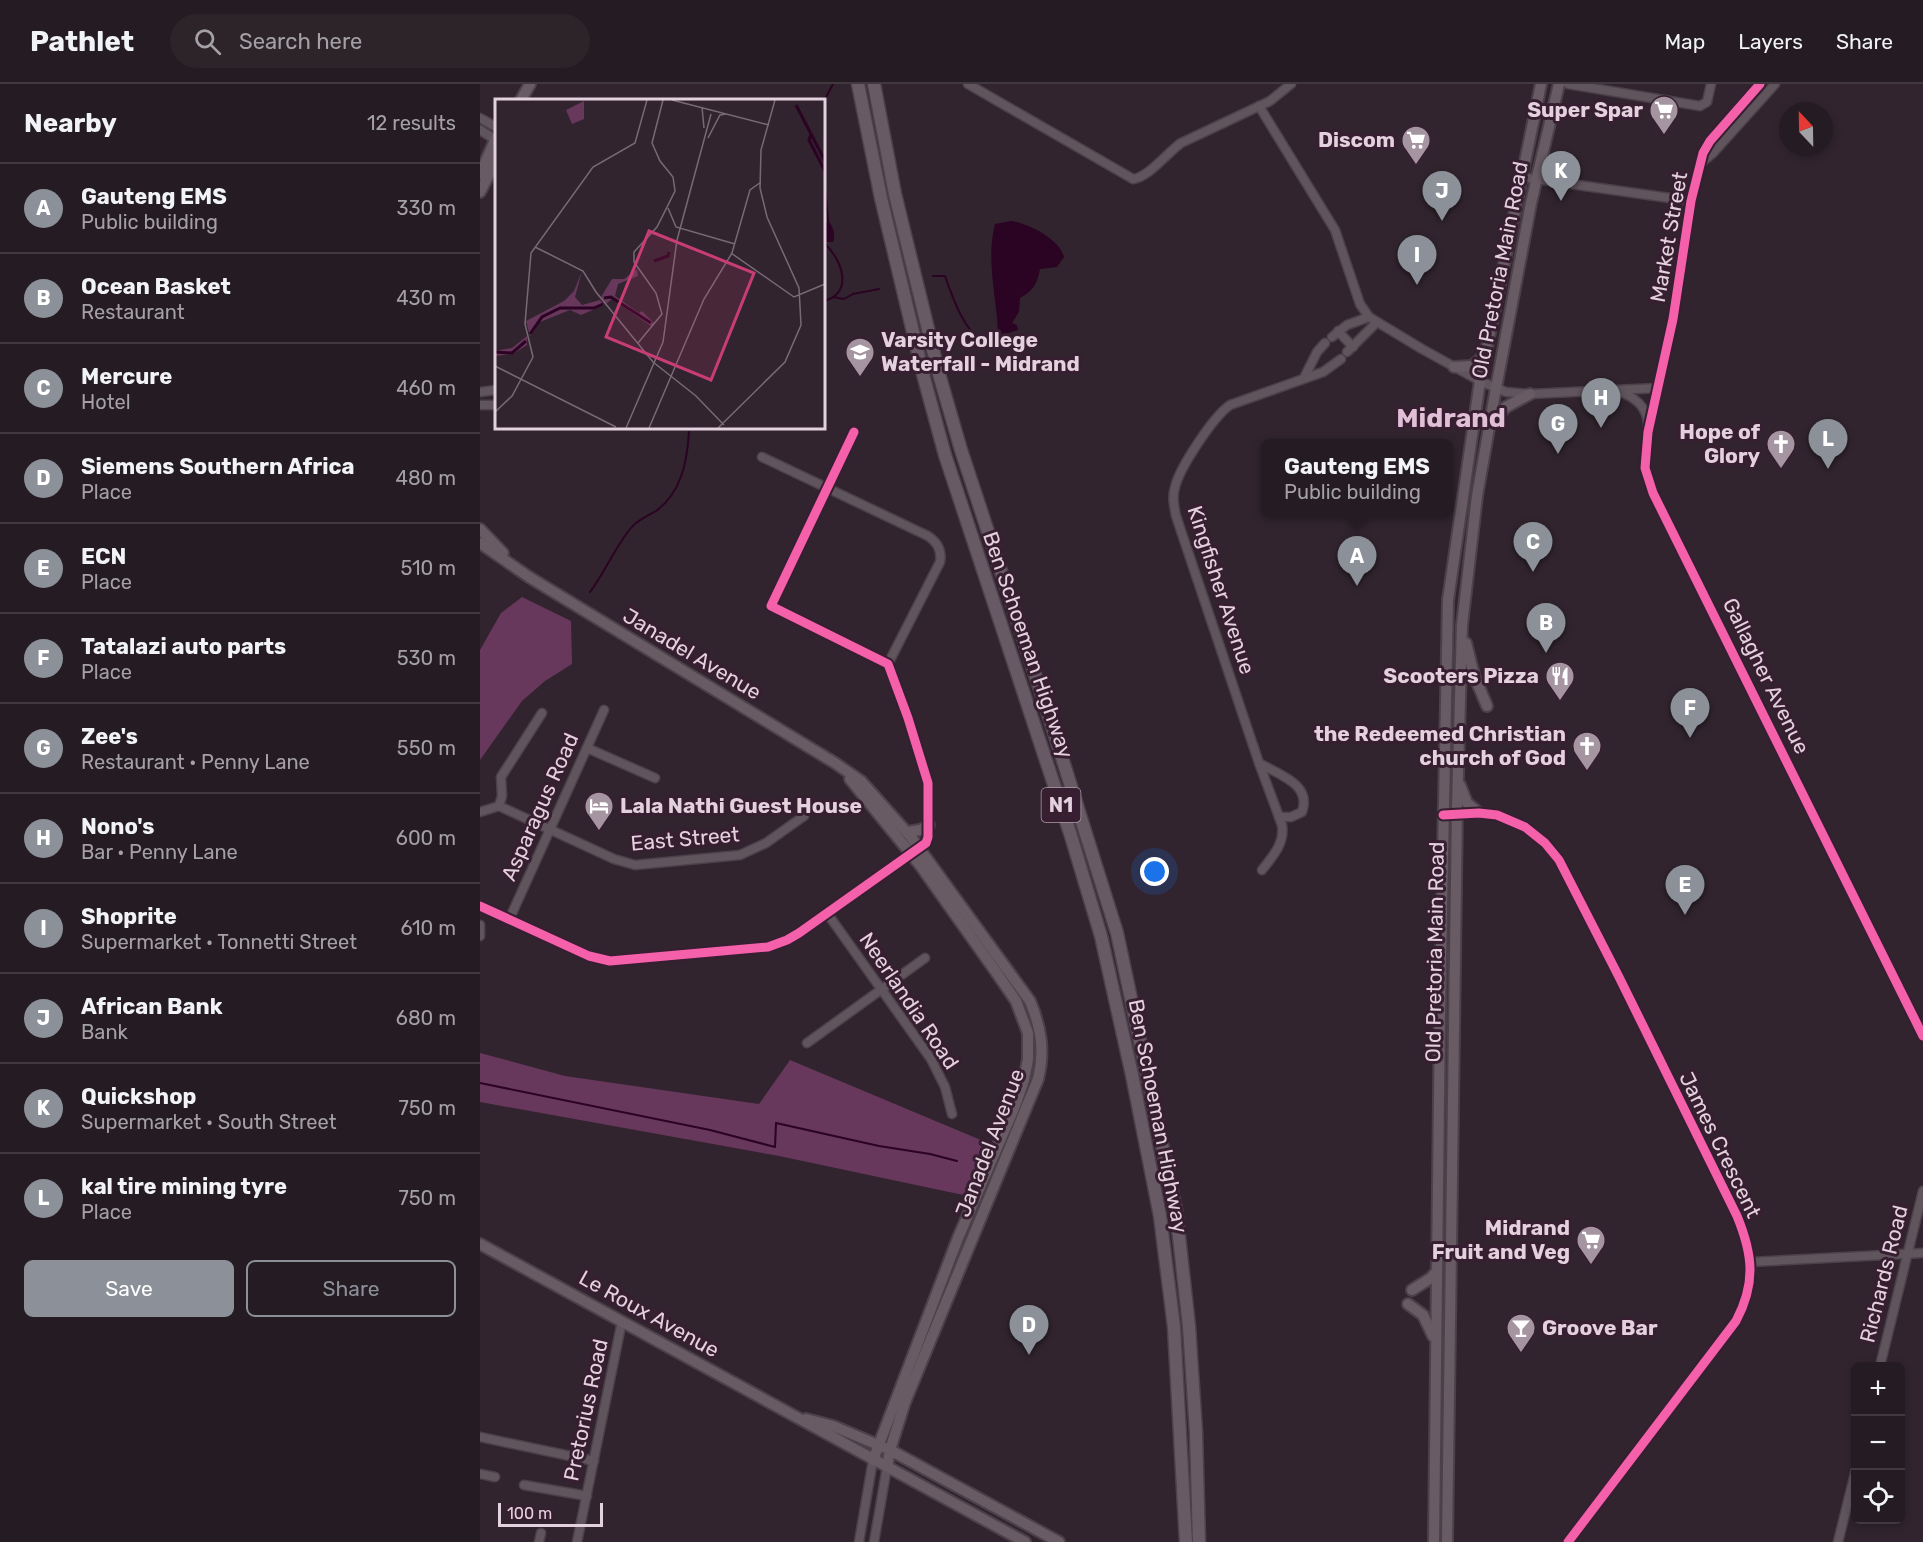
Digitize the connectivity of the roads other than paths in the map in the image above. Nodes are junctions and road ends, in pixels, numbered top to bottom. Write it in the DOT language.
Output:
graph roads {
  1 [pos="530,84"];
  2 [pos="537,84"];
  3 [pos="858,84"];
  4 [pos="874,84"];
  5 [pos="968,84"];
  6 [pos="1291,84"];
  7 [pos="1559,84"];
  8 [pos="1568,84"];
  9 [pos="1711,84"];
  10 [pos="1761,84"];
  11 [pos="1775,84"];
  12 [pos="1543,86"];
  13 [pos="522,99"];
  14 [pos="530,99"];
  15 [pos="1259,106"];
  16 [pos="480,118"];
  17 [pos="495,126"];
  18 [pos="480,130"];
  19 [pos="495,138"];
  20 [pos="495,141"];
  21 [pos="1702,162"];
  22 [pos="495,163"];
  23 [pos="480,173"];
  24 [pos="1521,177"];
  25 [pos="1537,180"];
  26 [pos="480,192"];
  27 [pos="1691,201"];
  28 [pos="1673,319"];
  29 [pos="1373,320"];
  30 [pos="1332,337"];
  31 [pos="1347,353"];
  32 [pos="1485,355"];
  33 [pos="1454,367"];
  34 [pos="1304,378"];
  35 [pos="1480,381"];
  36 [pos="1496,388"];
  37 [pos="1658,388"];
  38 [pos="495,390"];
  39 [pos="1611,390"];
  40 [pos="480,392"];
  41 [pos="1530,394"];
  42 [pos="1490,424"];
  43 [pos="854,432"];
  44 [pos="1648,432"];
  45 [pos="762,456"];
  46 [pos="828,488"];
  47 [pos="480,529"];
  48 [pos="480,543"];
  49 [pos="530,577"];
  50 [pos="1462,625"];
  51 [pos="888,664"];
  52 [pos="1487,706"];
  53 [pos="604,710"];
  54 [pos="542,713"];
  55 [pos="587,748"];
  56 [pos="835,763"];
  57 [pos="1259,763"];
  58 [pos="1457,773"];
  59 [pos="655,778"];
  60 [pos="499,806"];
  61 [pos="480,812"];
  62 [pos="1479,813"];
  63 [pos="1457,814"];
  64 [pos="1443,815"];
  65 [pos="804,816"];
  66 [pos="1279,817"];
  67 [pos="929,825"];
  68 [pos="550,831"];
  69 [pos="907,832"];
  70 [pos="916,851"];
  71 [pos="1262,870"];
  72 [pos="480,906"];
  73 [pos="827,913"];
  74 [pos="509,920"];
  75 [pos="480,925"];
  76 [pos="480,936"];
  77 [pos="925,958"];
  78 [pos="881,990"];
  79 [pos="1923,1036"];
  80 [pos="807,1043"];
  81 [pos="952,1114"];
  82 [pos="1923,1191"];
  83 [pos="480,1244"];
  84 [pos="1923,1253"];
  85 [pos="1907,1254"];
  86 [pos="1751,1262"];
  87 [pos="1437,1270"];
  88 [pos="1412,1290"];
  89 [pos="1408,1304"];
  90 [pos="622,1321"];
  91 [pos="1435,1345"];
  92 [pos="1881,1362"];
  93 [pos="800,1418"];
  94 [pos="480,1437"];
  95 [pos="877,1444"];
  96 [pos="890,1450"];
  97 [pos="873,1460"];
  98 [pos="594,1461"];
  99 [pos="887,1467"];
  100 [pos="1856,1470"];
  101 [pos="480,1474"];
  102 [pos="495,1478"];
  103 [pos="524,1485"];
  104 [pos="587,1496"];
  105 [pos="577,1542"];
  106 [pos="859,1542"];
  107 [pos="874,1542"];
  108 [pos="1025,1542"];
  109 [pos="1059,1542"];
  110 [pos="1186,1542"];
  111 [pos="1199,1542"];
  112 [pos="1434,1542"];
  113 [pos="1447,1542"];
  114 [pos="1568,1542"];
  115 [pos="1838,1542"];
  1 -- 13 [label="main road"];
  2 -- 14 [label="main road"];
  3 -- 110 [label="highway, Ben Schoeman Highway / N1"];
  4 -- 111 [label="highway, Ben Schoeman Highway / N1"];
  5 -- 15 [label="street"];
  6 -- 15 [label="street"];
  7 -- 25 [label="main road, Old Pretoria Main Road"];
  8 -- 9 [label="street"];
  10 -- 21 [label="street, Market Street"];
  11 -- 21 [label="street"];
  12 -- 24 [label="main road, Old Pretoria Main Road"];
  15 -- 29 [label="street"];
  16 -- 17 [label="street"];
  18 -- 19 [label="street"];
  20 -- 23 [label="main road"];
  21 -- 27 [label="street, Market Street"];
  22 -- 26 [label="main road"];
  24 -- 25 [label="street"];
  24 -- 32 [label="main road, Old Pretoria Main Road"];
  25 -- 27 [label="street"];
  25 -- 36 [label="main road, Old Pretoria Main Road"];
  27 -- 28 [label="street, Market Street"];
  28 -- 37 [label="street, Gallagher Avenue"];
  29 -- 30 [label="street"];
  29 -- 31 [label="street, Kingfisher Avenue"];
  29 -- 33 [label="street"];
  30 -- 31 [label="street"];
  30 -- 34 [label="street"];
  31 -- 34 [label="street, Kingfisher Avenue"];
  32 -- 33 [label="main road"];
  32 -- 35 [label="main road, Old Pretoria Main Road"];
  33 -- 35 [label="street"];
  34 -- 57 [label="street, Kingfisher Avenue"];
  35 -- 36 [label="street"];
  35 -- 64 [label="main road, Old Pretoria Main Road"];
  36 -- 41 [label="street"];
  36 -- 42 [label="main road, Old Pretoria Main Road"];
  37 -- 39 [label="street"];
  37 -- 44 [label="street, Gallagher Avenue"];
  38 -- 40 [label="street"];
  39 -- 41 [label="street"];
  39 -- 44 [label="street"];
  41 -- 42 [label="main road"];
  42 -- 50 [label="main road, Old Pretoria Main Road"];
  43 -- 46 [label="street"];
  44 -- 79 [label="street, Gallagher Avenue"];
  45 -- 46 [label="street"];
  46 -- 51 [label="street"];
  46 -- 51 [label="street"];
  47 -- 49 [label="main road, Janadel Avenue"];
  48 -- 49 [label="main road, Janadel Avenue"];
  49 -- 56 [label="main road, Janadel Avenue"];
  50 -- 52 [label="main road"];
  50 -- 58 [label="main road, Old Pretoria Main Road"];
  51 -- 67 [label="street"];
  53 -- 55 [label="street, Asparagus Road"];
  54 -- 60 [label="street"];
  55 -- 59 [label="street"];
  55 -- 68 [label="street, Asparagus Road"];
  56 -- 69 [label="main road, Janadel Avenue"];
  56 -- 70 [label="main road, Janadel Avenue"];
  57 -- 66 [label="street, Kingfisher Avenue"];
  57 -- 66 [label="street"];
  58 -- 62 [label="main road"];
  58 -- 63 [label="main road, Old Pretoria Main Road"];
  60 -- 61 [label="street"];
  60 -- 68 [label="street, East Street"];
  62 -- 63 [label="street, James Crescent"];
  62 -- 86 [label="street, James Crescent"];
  63 -- 64 [label="street, James Crescent"];
  63 -- 113 [label="main road, Old Pretoria Main Road"];
  64 -- 87 [label="main road, Old Pretoria Main Road"];
  65 -- 68 [label="street, East Street"];
  66 -- 71 [label="street, Kingfisher Avenue"];
  67 -- 69 [label="main road"];
  67 -- 70 [label="street"];
  68 -- 74 [label="street, Asparagus Road"];
  69 -- 70 [label="main road, Janadel Avenue"];
  70 -- 73 [label="street"];
  70 -- 95 [label="main road, Janadel Avenue"];
  70 -- 96 [label="main road, Janadel Avenue"];
  72 -- 74 [label="street"];
  73 -- 74 [label="street"];
  73 -- 78 [label="street, Neerlandia Road"];
  75 -- 76 [label="street"];
  77 -- 78 [label="street"];
  78 -- 80 [label="street"];
  78 -- 81 [label="street, Neerlandia Road"];
  82 -- 85 [label="street, Richards Road"];
  83 -- 90 [label="main road, Le Roux Avenue"];
  84 -- 85 [label="street"];
  85 -- 86 [label="street"];
  85 -- 92 [label="street, Richards Road"];
  86 -- 114 [label="street, James Crescent"];
  87 -- 88 [label="main road"];
  87 -- 91 [label="main road, Old Pretoria Main Road"];
  89 -- 91 [label="main road"];
  90 -- 93 [label="main road, Le Roux Avenue"];
  90 -- 98 [label="street, Pretorius Road"];
  91 -- 112 [label="main road, Old Pretoria Main Road"];
  93 -- 95 [label="main road, Le Roux Avenue"];
  93 -- 97 [label="main road, Le Roux Avenue"];
  94 -- 98 [label="street"];
  95 -- 96 [label="main road, Le Roux Avenue"];
  95 -- 97 [label="main road, Janadel Avenue"];
  96 -- 99 [label="main road, Janadel Avenue"];
  96 -- 109 [label="main road, Le Roux Avenue"];
  97 -- 99 [label="main road, Le Roux Avenue"];
  97 -- 106 [label="street"];
  98 -- 104 [label="street, Pretorius Road"];
  99 -- 107 [label="street"];
  99 -- 108 [label="main road, Le Roux Avenue"];
  100 -- 115 [label="street"];
  101 -- 102 [label="street"];
  103 -- 104 [label="street"];
  104 -- 105 [label="street, Pretorius Road"];
}
